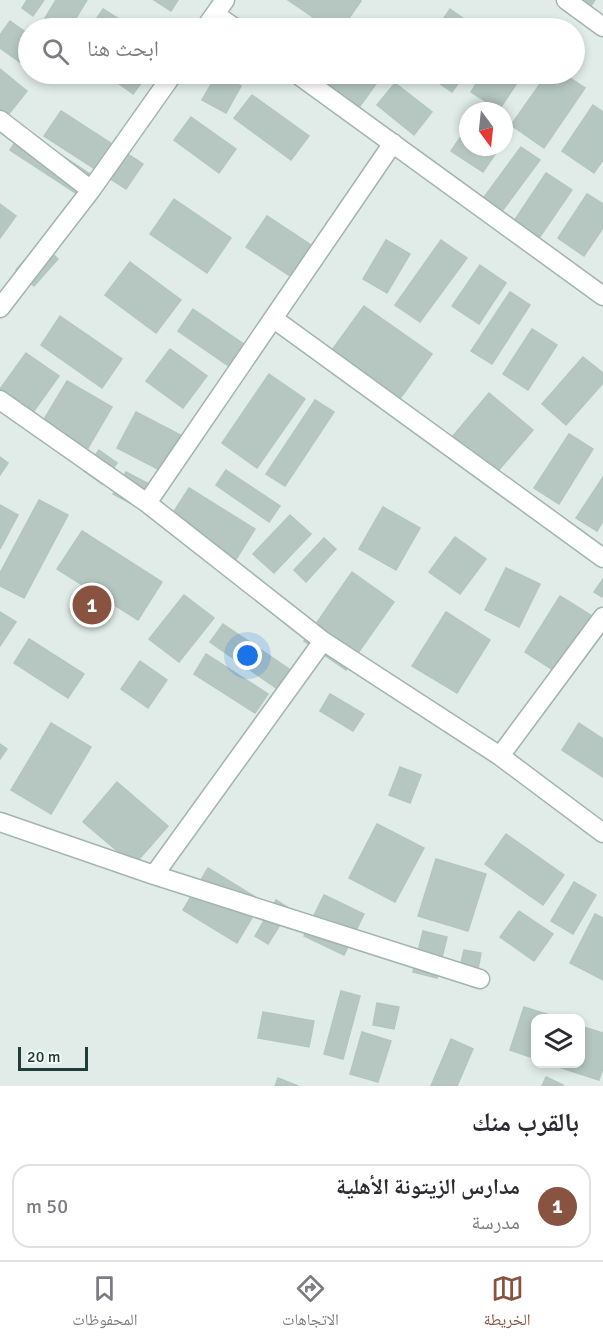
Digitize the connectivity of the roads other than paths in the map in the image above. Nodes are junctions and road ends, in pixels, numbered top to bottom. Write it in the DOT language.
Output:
graph roads {
  1 [pos="566,0"];
  2 [pos="603,27"];
  3 [pos="166,84"];
  4 [pos="311,84"];
  5 [pos="0,120"];
  6 [pos="393,143"];
  7 [pos="91,190"];
  8 [pos="603,296"];
  9 [pos="0,308"];
  10 [pos="274,319"];
  11 [pos="0,400"];
  12 [pos="147,503"];
  13 [pos="603,558"];
  14 [pos="603,617"];
  15 [pos="323,641"];
  16 [pos="500,756"];
  17 [pos="0,822"];
  18 [pos="603,833"];
  19 [pos="154,875"];
  20 [pos="480,979"];
  1 -- 2 [label="street"];
  3 -- 7 [label="street"];
  4 -- 6 [label="street"];
  5 -- 7 [label="street"];
  6 -- 8 [label="street"];
  6 -- 10 [label="street"];
  7 -- 9 [label="street"];
  10 -- 12 [label="street"];
  10 -- 13 [label="street"];
  11 -- 12 [label="street"];
  12 -- 15 [label="street"];
  14 -- 16 [label="street"];
  15 -- 16 [label="street"];
  15 -- 19 [label="street"];
  16 -- 18 [label="street"];
  17 -- 19 [label="street"];
  19 -- 20 [label="street"];
}
